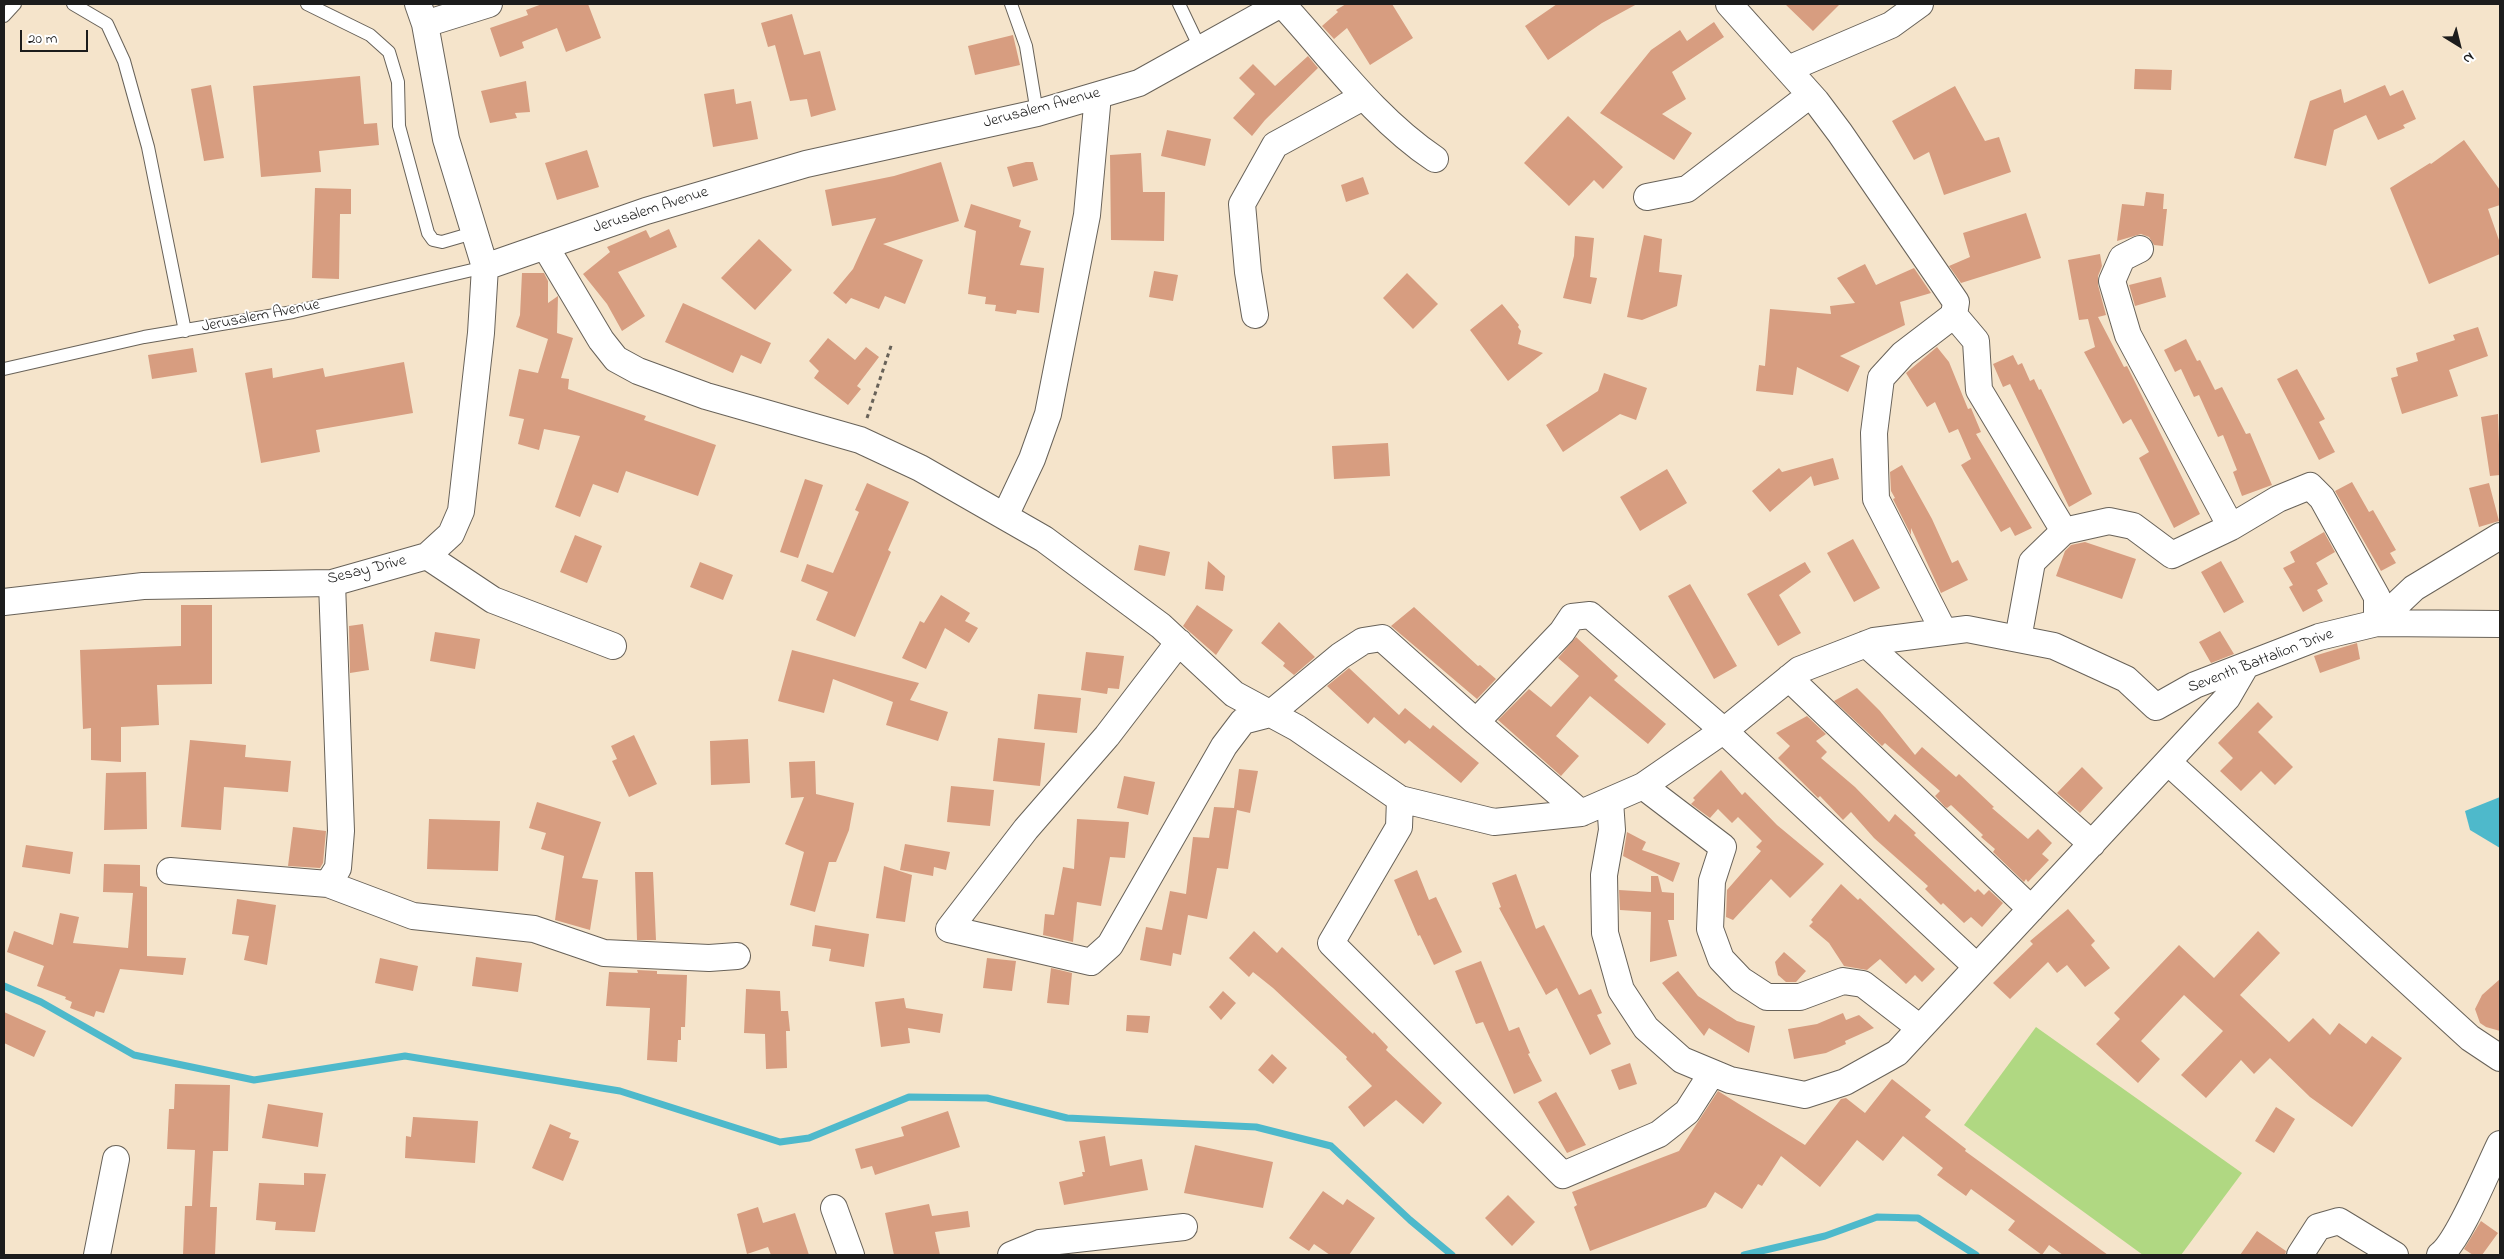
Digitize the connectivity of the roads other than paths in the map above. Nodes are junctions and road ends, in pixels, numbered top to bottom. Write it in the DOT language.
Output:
graph roads {
  1 [pos="15,4"];
  2 [pos="74,4"];
  3 [pos="306,4"];
  4 [pos="489,4"];
  5 [pos="1011,4"];
  6 [pos="1179,4"];
  7 [pos="1281,4"];
  8 [pos="1729,4"];
  9 [pos="1920,4"];
  10 [pos="421,14"];
  11 [pos="4,16"];
  12 [pos="1200,48"];
  13 [pos="1788,69"];
  14 [pos="1098,95"];
  15 [pos="1810,95"];
  16 [pos="1363,97"];
  17 [pos="1037,113"];
  18 [pos="1435,159"];
  19 [pos="1647,197"];
  20 [pos="473,233"];
  21 [pos="545,246"];
  22 [pos="2140,249"];
  23 [pos="485,267"];
  24 [pos="1255,315"];
  25 [pos="1954,315"];
  26 [pos="185,331"];
  27 [pos="4,369"];
  28 [pos="1005,516"];
  29 [pos="2231,527"];
  30 [pos="2064,530"];
  31 [pos="2500,536"];
  32 [pos="427,556"];
  33 [pos="332,583"];
  34 [pos="4,602"];
  35 [pos="2377,623"];
  36 [pos="2500,624"];
  37 [pos="1944,632"];
  38 [pos="2018,639"];
  39 [pos="1179,642"];
  40 [pos="1866,644"];
  41 [pos="613,646"];
  42 [pos="2245,667"];
  43 [pos="1789,678"];
  44 [pos="1270,714"];
  45 [pos="1476,722"];
  46 [pos="1723,730"];
  47 [pos="2168,762"];
  48 [pos="1643,786"];
  49 [pos="1400,800"];
  50 [pos="1610,801"];
  51 [pos="1581,813"];
  52 [pos="2092,844"];
  53 [pos="170,871"];
  54 [pos="328,884"];
  55 [pos="2031,909"];
  56 [pos="737,956"];
  57 [pos="1977,967"];
  58 [pos="1920,1028"];
  59 [pos="2500,1058"];
  60 [pos="1712,1073"];
  61 [pos="2500,1144"];
  62 [pos="116,1159"];
  63 [pos="834,1208"];
  64 [pos="1184,1226"];
  65 [pos="97,1255"];
  66 [pos="851,1255"];
  67 [pos="1011,1255"];
  68 [pos="2300,1255"];
  69 [pos="2395,1255"];
  70 [pos="2440,1255"];
  1 -- 11 [label="lane"];
  2 -- 26 [label="lane"];
  3 -- 20 [label="lane"];
  4 -- 10 [label="street"];
  5 -- 17 [label="lane"];
  6 -- 12 [label="lane"];
  7 -- 12 [label="street, Jerusalem Avenue"];
  7 -- 16 [label="street"];
  8 -- 13 [label="street"];
  9 -- 13 [label="street"];
  10 -- 20 [label="street"];
  12 -- 14 [label="street, Jerusalem Avenue"];
  13 -- 15 [label="street"];
  14 -- 17 [label="street, Jerusalem Avenue"];
  14 -- 28 [label="street"];
  15 -- 19 [label="street"];
  15 -- 25 [label="street"];
  16 -- 18 [label="street"];
  16 -- 24 [label="street"];
  17 -- 21 [label="street, Jerusalem Avenue"];
  20 -- 23 [label="street"];
  21 -- 23 [label="street, Jerusalem Avenue"];
  21 -- 28 [label="street"];
  22 -- 29 [label="street"];
  23 -- 26 [label="lane, Jerusalem Avenue"];
  23 -- 32 [label="street, Sesay Drive"];
  25 -- 30 [label="street"];
  25 -- 37 [label="street"];
  26 -- 27 [label="lane, Jerusalem Avenue"];
  28 -- 39 [label="street"];
  29 -- 30 [label="street"];
  29 -- 35 [label="street"];
  30 -- 38 [label="street"];
  31 -- 35 [label="street"];
  32 -- 33 [label="street, Sesay Drive"];
  32 -- 41 [label="street"];
  33 -- 34 [label="street, Sesay Drive"];
  33 -- 54 [label="street"];
  35 -- 36 [label="street, Seventh Battalion Drive"];
  35 -- 42 [label="street, Seventh Battalion Drive"];
  37 -- 38 [label="street"];
  37 -- 40 [label="street"];
  38 -- 42 [label="street, Seventh Battalion Drive"];
  39 -- 44 [label="street"];
  39 -- 44 [label="street"];
  40 -- 43 [label="street"];
  40 -- 52 [label="street"];
  42 -- 47 [label="street"];
  43 -- 46 [label="street"];
  43 -- 55 [label="street"];
  44 -- 45 [label="street"];
  44 -- 49 [label="street"];
  45 -- 46 [label="street"];
  45 -- 51 [label="street"];
  46 -- 48 [label="street"];
  46 -- 57 [label="street"];
  47 -- 52 [label="street"];
  47 -- 59 [label="street"];
  48 -- 50 [label="street"];
  48 -- 58 [label="street"];
  49 -- 51 [label="street"];
  49 -- 60 [label="street"];
  50 -- 51 [label="street"];
  50 -- 60 [label="street"];
  52 -- 55 [label="street"];
  53 -- 54 [label="street"];
  54 -- 56 [label="street"];
  55 -- 57 [label="street"];
  57 -- 58 [label="street"];
  58 -- 60 [label="street"];
  61 -- 70 [label="street"];
  62 -- 65 [label="street"];
  63 -- 66 [label="street"];
  64 -- 67 [label="street"];
  68 -- 69 [label="street"];
}
